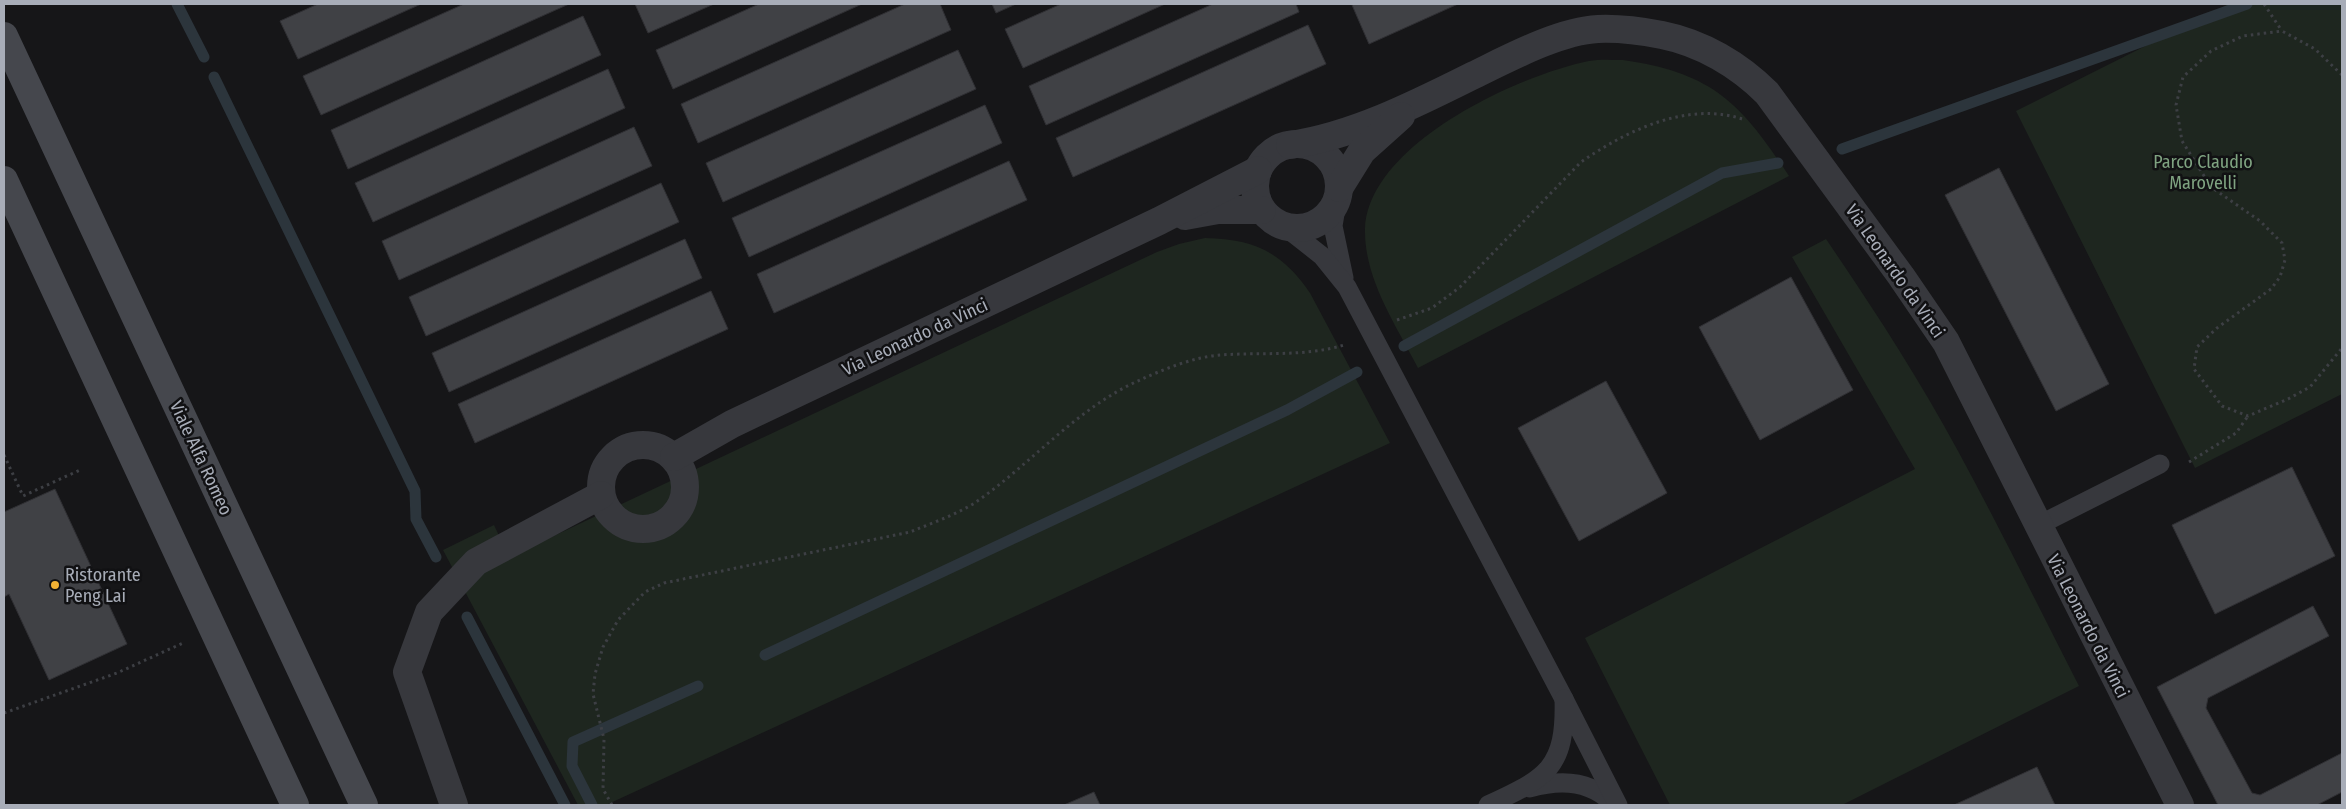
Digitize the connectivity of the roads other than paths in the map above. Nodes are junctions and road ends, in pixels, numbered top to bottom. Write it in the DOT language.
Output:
graph roads {
  1 [pos="4,36"];
  2 [pos="1414,105"];
  3 [pos="1290,144"];
  4 [pos="1258,170"];
  5 [pos="4,180"];
  6 [pos="1338,192"];
  7 [pos="1262,210"];
  8 [pos="1159,221"];
  9 [pos="1284,226"];
  10 [pos="1347,287"];
  11 [pos="674,457"];
  12 [pos="2160,464"];
  13 [pos="600,495"];
  14 [pos="2037,526"];
  15 [pos="1564,699"];
  16 [pos="1519,791"];
  17 [pos="295,805"];
  18 [pos="364,805"];
  19 [pos="454,805"];
  20 [pos="1488,805"];
  21 [pos="1614,805"];
  22 [pos="1618,805"];
  23 [pos="2180,805"];
  1 -- 18 [label="main road, Viale Alfa Romeo"];
  2 -- 3 [label="street, Via Leonardo da Vinci"];
  2 -- 6 [label="street, Via Leonardo da Vinci"];
  2 -- 14 [label="street, Via Leonardo da Vinci"];
  3 -- 4 [label="street"];
  3 -- 6 [label="street"];
  4 -- 7 [label="street"];
  4 -- 8 [label="street, Via Leonardo da Vinci"];
  5 -- 17 [label="main road"];
  6 -- 9 [label="street"];
  6 -- 10 [label="lane"];
  7 -- 8 [label="street, Via Leonardo da Vinci"];
  7 -- 9 [label="street"];
  8 -- 11 [label="street, Via Leonardo da Vinci"];
  9 -- 10 [label="lane"];
  10 -- 15 [label="lane"];
  11 -- 13 [label="street"];
  11 -- 13 [label="street"];
  12 -- 14 [label="lane"];
  13 -- 19 [label="street"];
  14 -- 23 [label="street, Via Leonardo da Vinci"];
  15 -- 16 [label="lane"];
  15 -- 22 [label="lane"];
  16 -- 20 [label="lane"];
  16 -- 21 [label="lane"];
}
